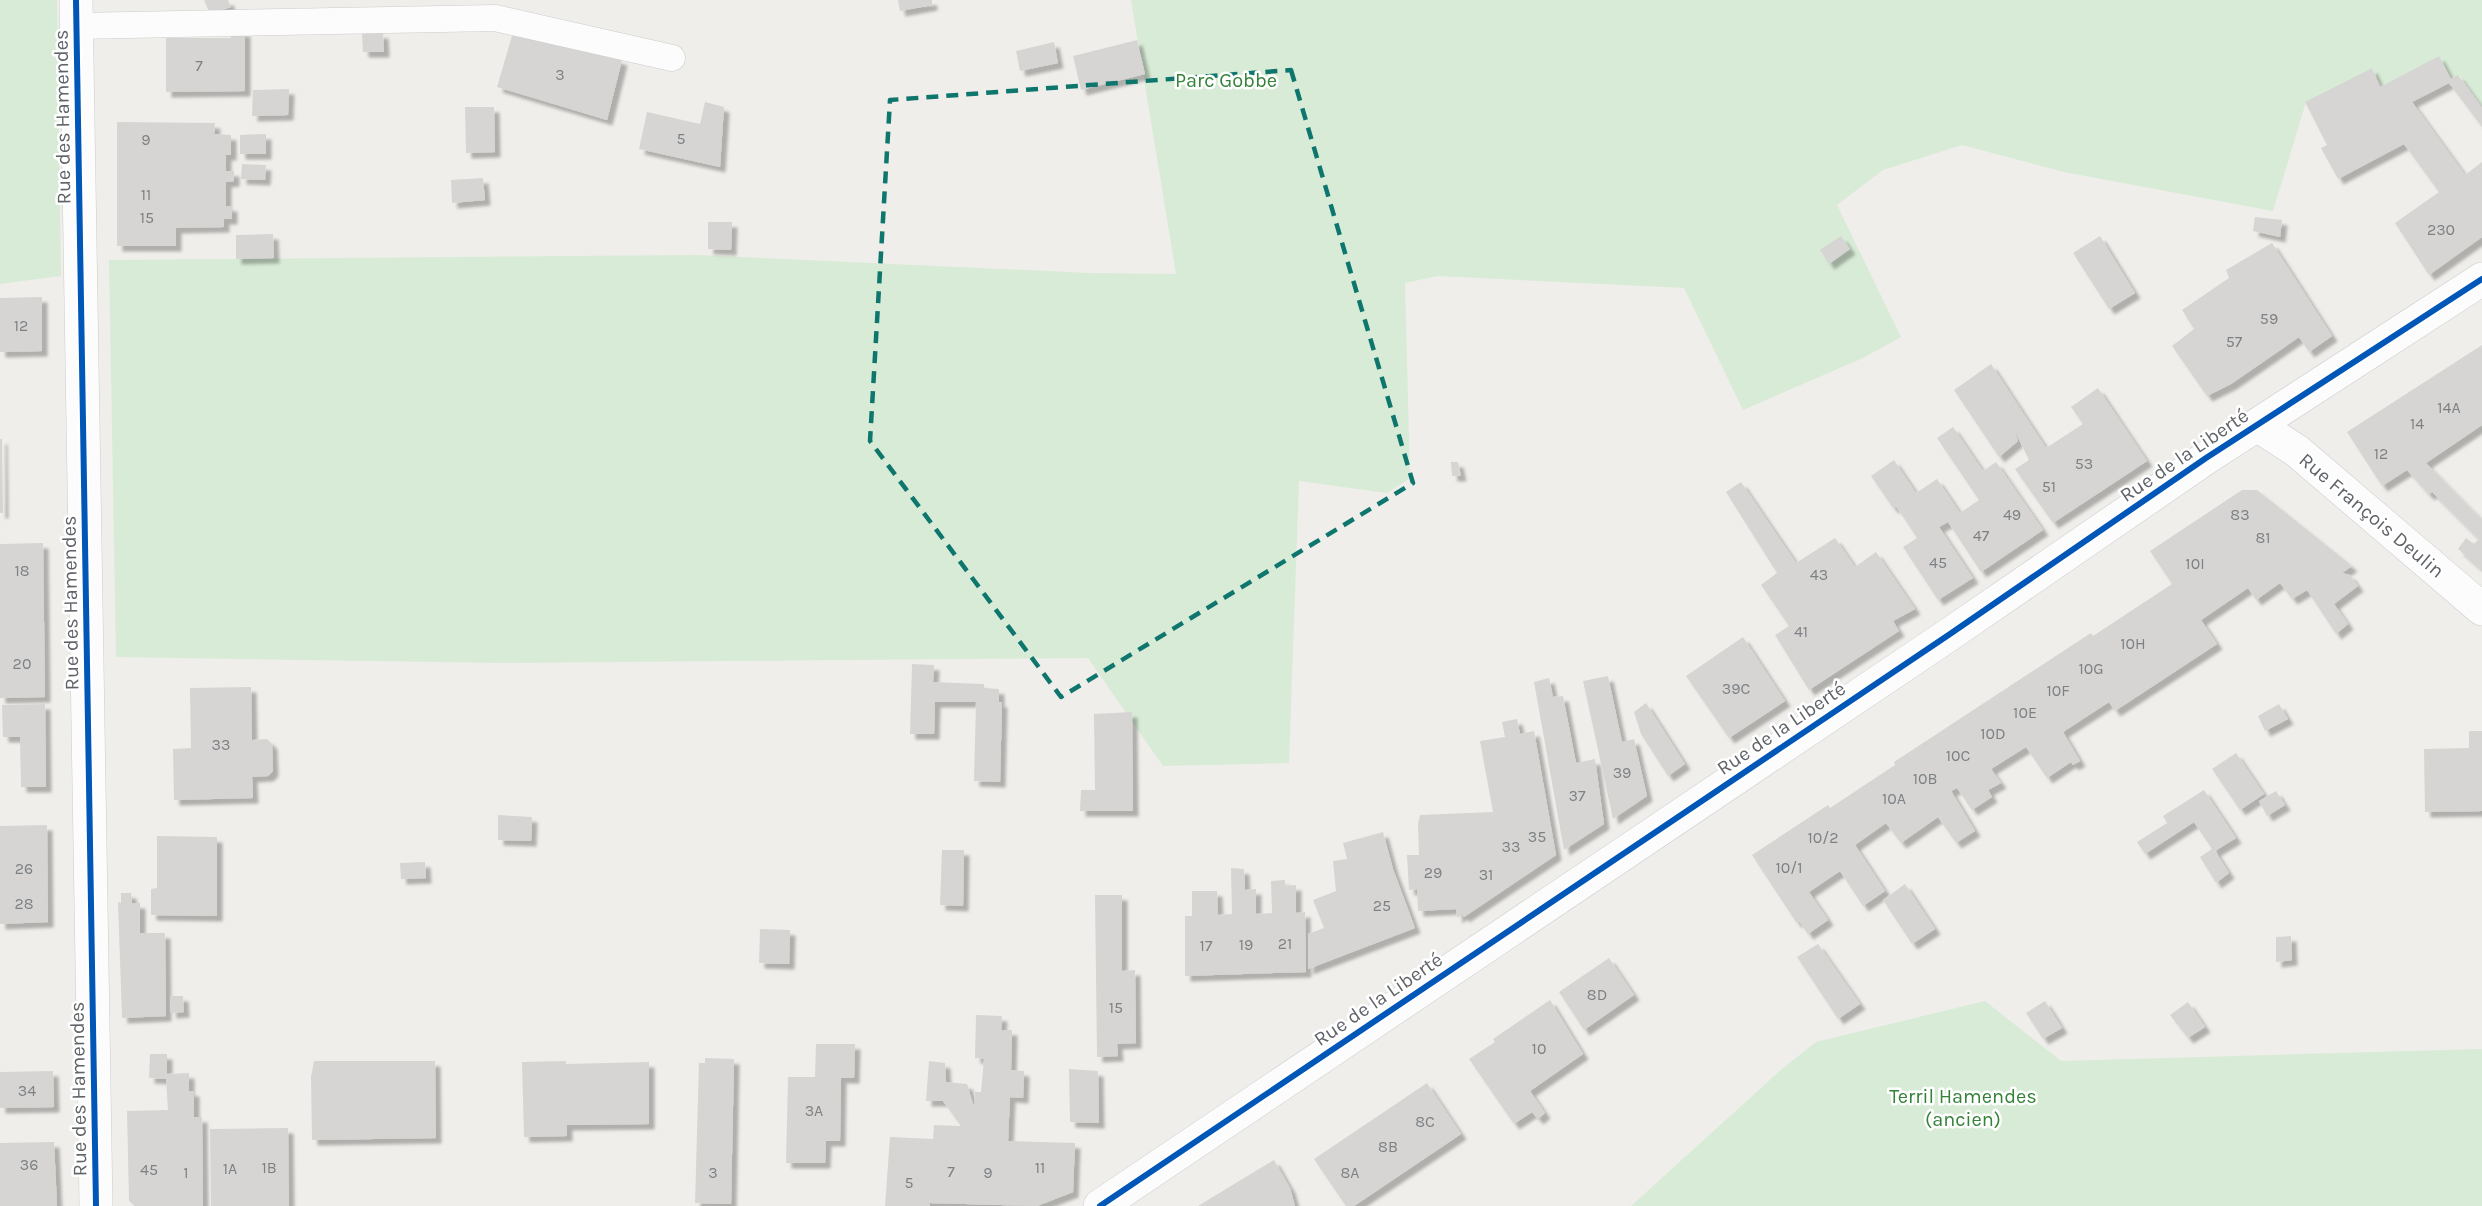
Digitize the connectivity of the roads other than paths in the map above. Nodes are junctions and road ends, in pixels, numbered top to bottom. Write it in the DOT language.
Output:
graph roads {
  1 [pos="76,13"];
  2 [pos="672,58"];
  3 [pos="2482,279"];
  4 [pos="2258,425"];
  5 [pos="2482,609"];
  6 [pos="96,1206"];
  7 [pos="1100,1206"];
  1 -- 2 [label="lane"];
  1 -- 6 [label="street, Rue des Hamendes"];
  3 -- 4 [label="street, Rue de la Liberté"];
  4 -- 5 [label="street, Rue François Deulin"];
  4 -- 7 [label="street, Rue de la Liberté"];
}
